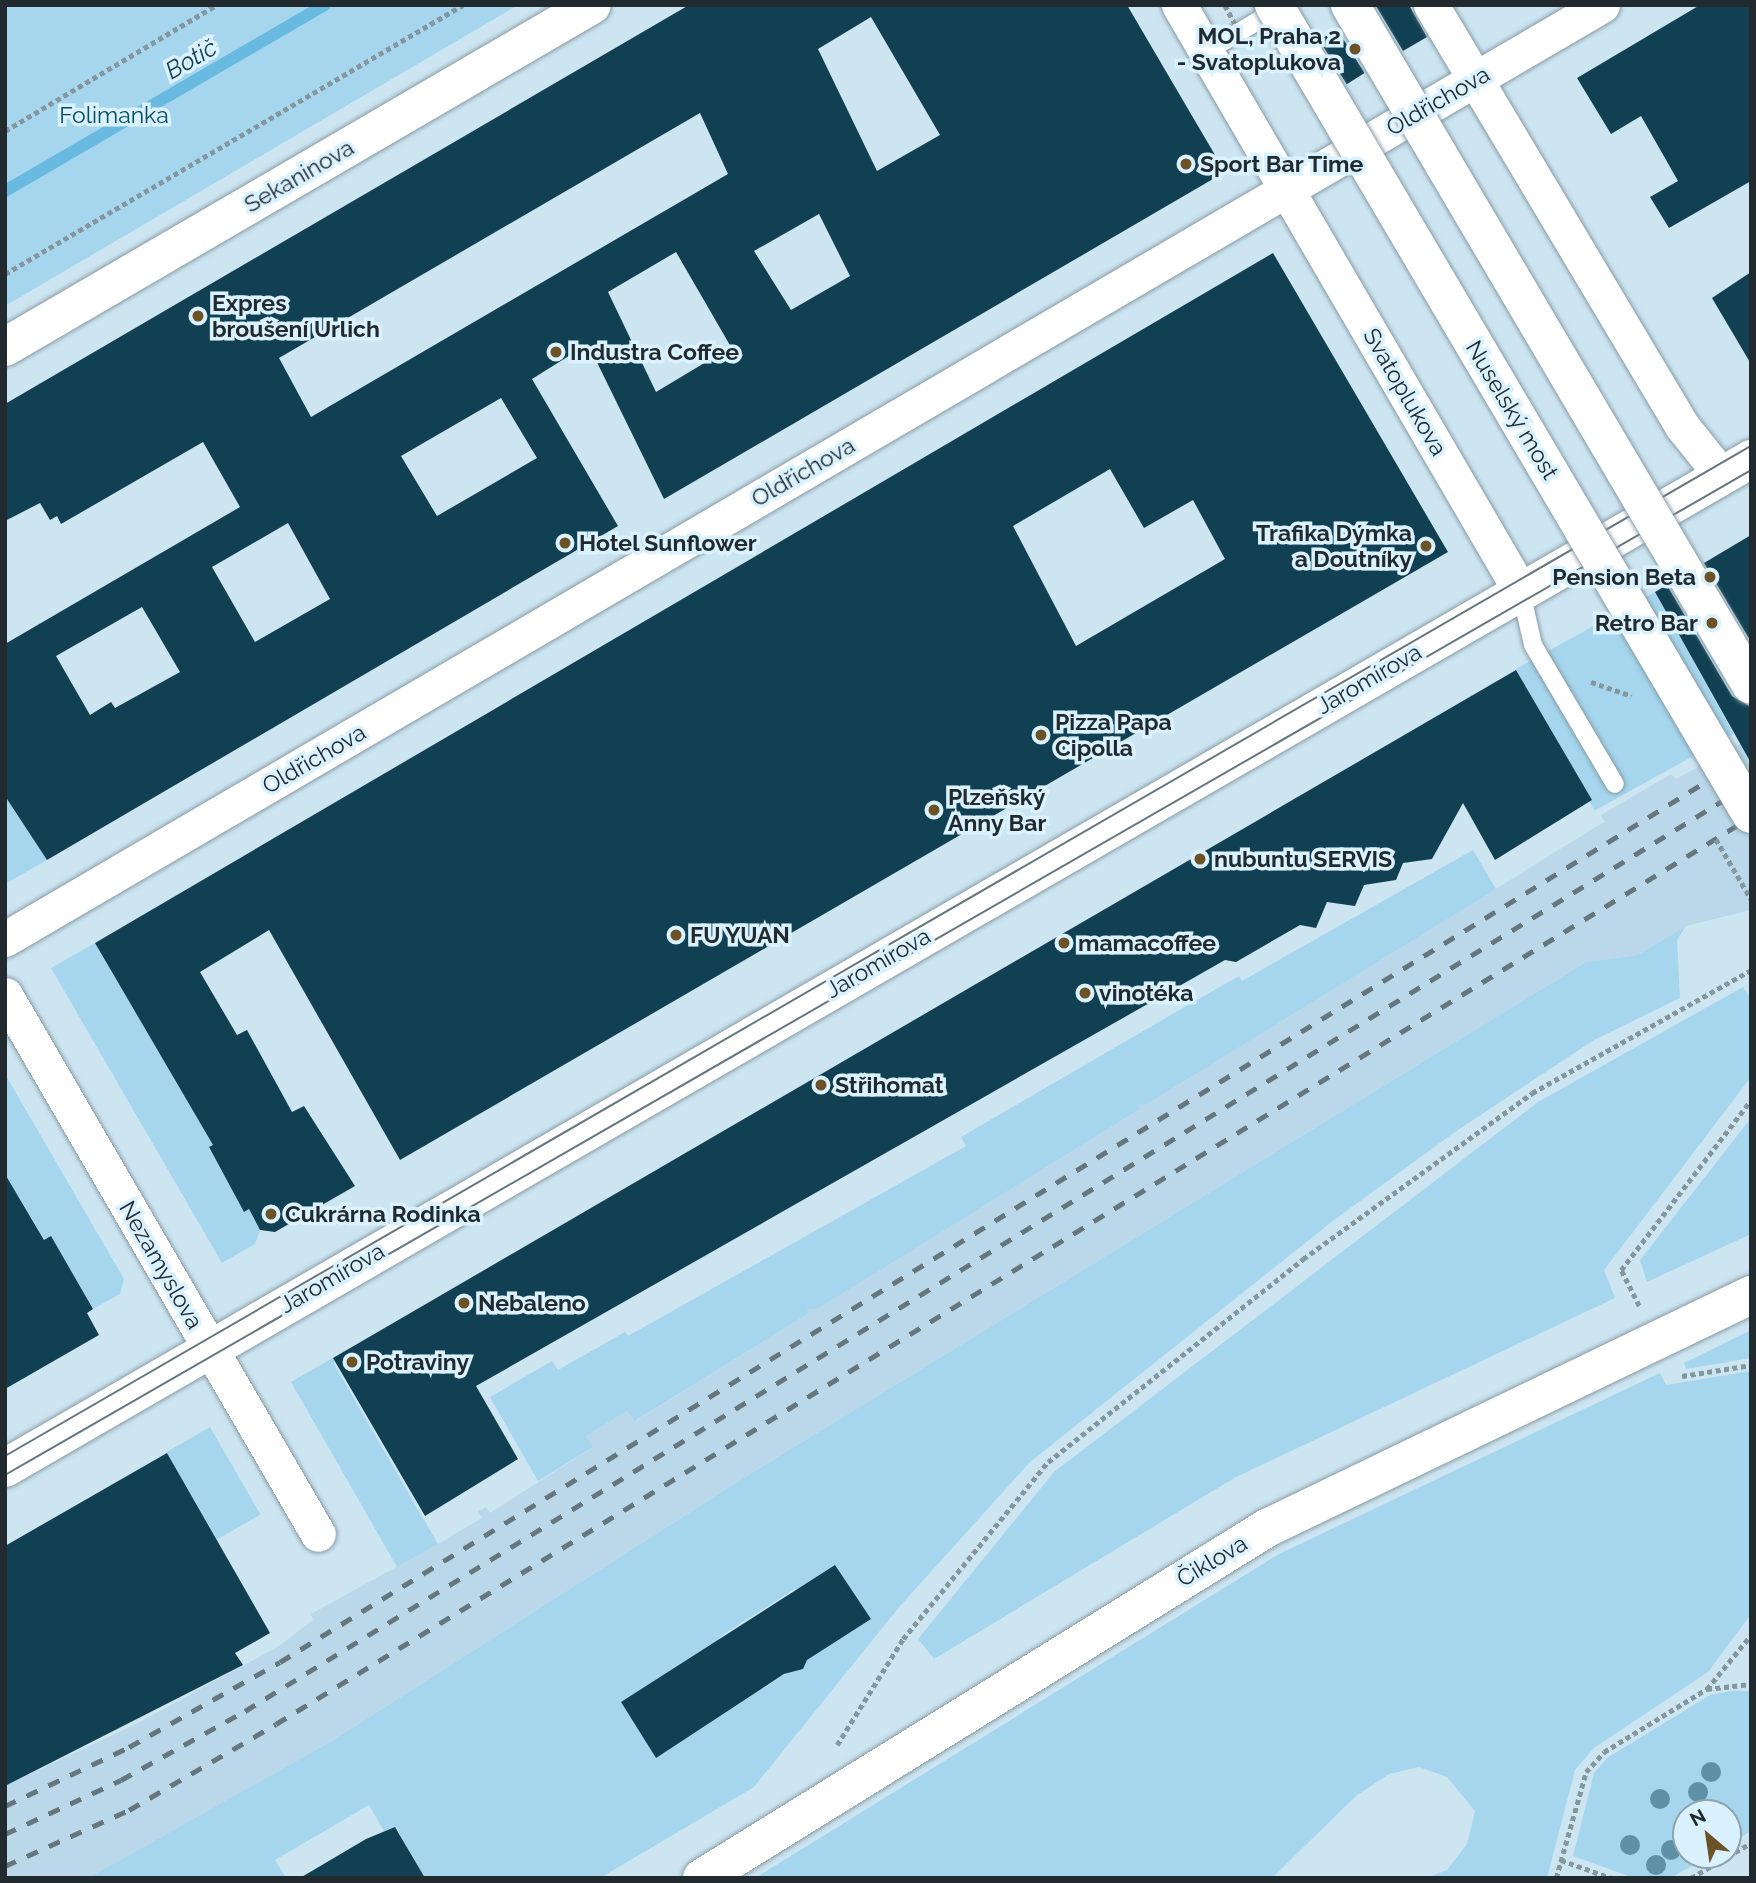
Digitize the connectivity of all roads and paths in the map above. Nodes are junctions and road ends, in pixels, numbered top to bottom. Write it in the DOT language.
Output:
graph roads {
  1 [pos="216,5"];
  2 [pos="463,5"];
  3 [pos="592,5"];
  4 [pos="1179,5"];
  5 [pos="1274,5"];
  6 [pos="1284,5"];
  7 [pos="1350,5"];
  8 [pos="1431,5"];
  9 [pos="1602,5"];
  10 [pos="1206,52"];
  11 [pos="1475,79"];
  12 [pos="5,131"];
  13 [pos="1286,189"];
  14 [pos="5,274"];
  15 [pos="5,347"];
  16 [pos="1736,467"];
  17 [pos="1521,592"];
  18 [pos="1547,668"];
  19 [pos="1751,685"];
  20 [pos="1636,697"];
  21 [pos="1615,784"];
  22 [pos="1751,814"];
  23 [pos="5,939"];
  24 [pos="1750,971"];
  25 [pos="5,995"];
  26 [pos="1751,1100"];
  27 [pos="1751,1295"];
  28 [pos="1641,1310"];
  29 [pos="211,1349"];
  30 [pos="1751,1365"];
  31 [pos="1674,1377"];
  32 [pos="5,1468"];
  33 [pos="318,1534"];
  34 [pos="1751,1635"];
  35 [pos="1751,1684"];
  36 [pos="1707,1689"];
  37 [pos="837,1745"];
  38 [pos="1751,1843"];
  39 [pos="1561,1860"];
  40 [pos="702,1878"];
  41 [pos="1556,1878"];
  42 [pos="1611,1878"];
  43 [pos="1691,1878"];
  1 -- 12 [label="path"];
  2 -- 14 [label="path"];
  3 -- 15 [label="main road, Sekaninova"];
  4 -- 10 [label="street, Svatoplukova"];
  5 -- 22 [label="main road, Nuselský most, bridge"];
  6 -- 10 [label="lane"];
  7 -- 19 [label="main road, bridge"];
  8 -- 11 [label="street"];
  9 -- 11 [label="street, Oldřichova"];
  10 -- 13 [label="street, Svatoplukova"];
  11 -- 13 [label="street, Oldřichova"];
  11 -- 16 [label="street"];
  13 -- 17 [label="street, Svatoplukova"];
  13 -- 23 [label="street, Oldřichova"];
  16 -- 17 [label="main road, Jaromírova"];
  17 -- 18 [label="lane, Svatoplukova"];
  17 -- 29 [label="main road, Jaromírova"];
  18 -- 20 [label="path"];
  18 -- 21 [label="lane, Svatoplukova"];
  24 -- 37 [label="path"];
  25 -- 29 [label="street, Nezamyslova"];
  26 -- 28 [label="path"];
  27 -- 40 [label="main road, Čiklova"];
  29 -- 32 [label="main road, Jaromírova"];
  29 -- 33 [label="street, Nezamyslova"];
  30 -- 31 [label="path"];
  34 -- 36 [label="path"];
  35 -- 36 [label="path"];
  36 -- 39 [label="path"];
  38 -- 43 [label="path"];
  39 -- 41 [label="path"];
  39 -- 42 [label="path"];
}
